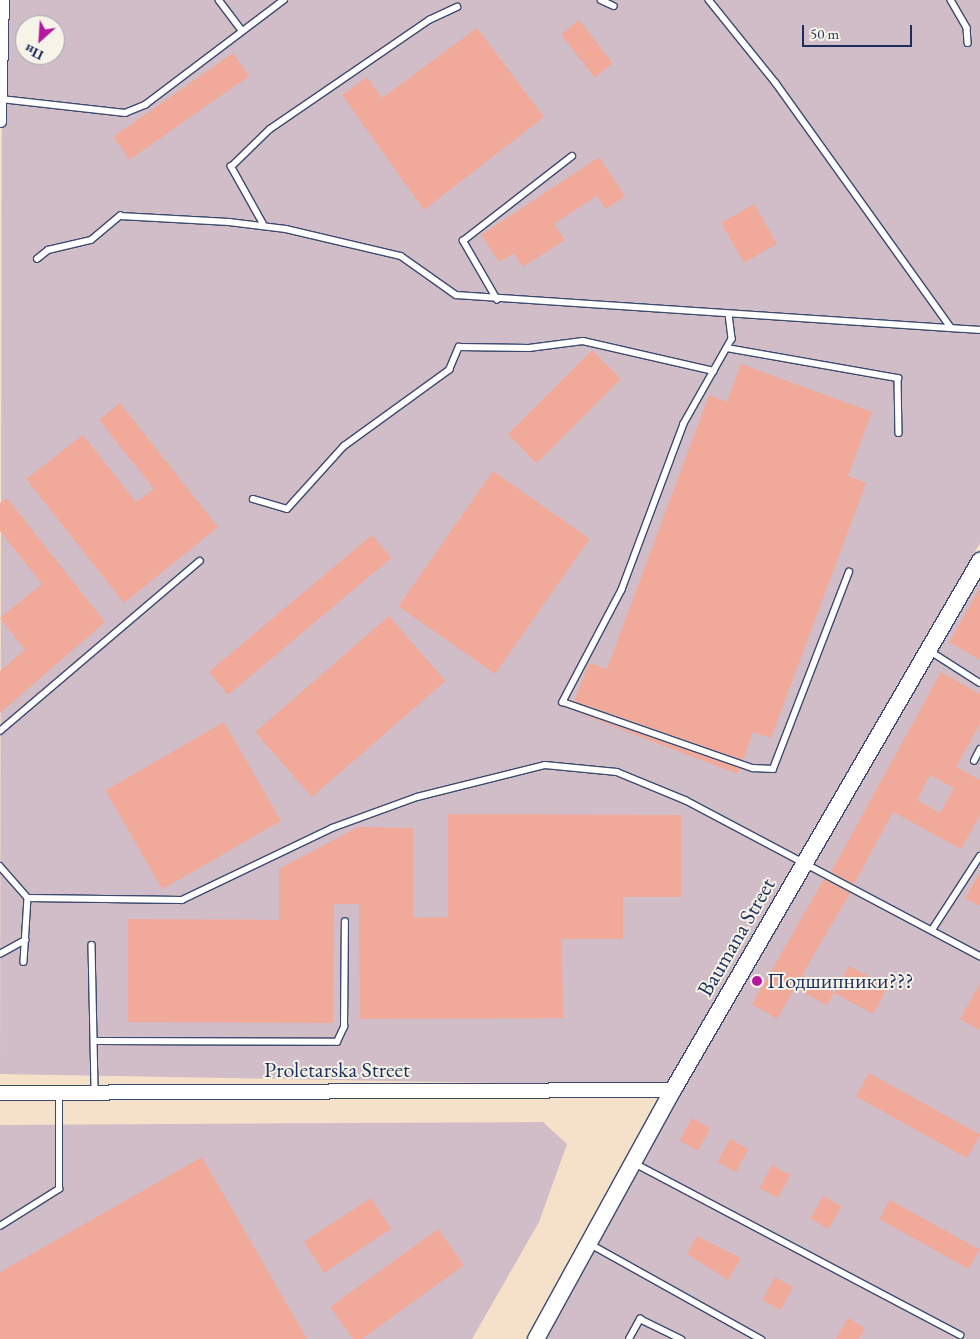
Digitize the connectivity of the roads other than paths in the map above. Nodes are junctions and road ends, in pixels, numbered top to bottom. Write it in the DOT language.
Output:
graph roads {
  1 [pos="3,0"];
  2 [pos="220,0"];
  3 [pos="284,0"];
  4 [pos="601,0"];
  5 [pos="709,0"];
  6 [pos="951,0"];
  7 [pos="614,6"];
  8 [pos="457,7"];
  9 [pos="242,30"];
  10 [pos="968,43"];
  11 [pos="0,99"];
  12 [pos="0,121"];
  13 [pos="572,156"];
  14 [pos="264,226"];
  15 [pos="37,259"];
  16 [pos="497,300"];
  17 [pos="729,314"];
  18 [pos="951,327"];
  19 [pos="980,330"];
  20 [pos="727,348"];
  21 [pos="714,372"];
  22 [pos="899,433"];
  23 [pos="253,500"];
  24 [pos="200,561"];
  25 [pos="980,561"];
  26 [pos="849,572"];
  27 [pos="928,650"];
  28 [pos="980,683"];
  29 [pos="0,731"];
  30 [pos="980,749"];
  31 [pos="974,761"];
  32 [pos="980,856"];
  33 [pos="805,863"];
  34 [pos="0,866"];
  35 [pos="28,898"];
  36 [pos="345,922"];
  37 [pos="932,930"];
  38 [pos="25,940"];
  39 [pos="92,944"];
  40 [pos="0,954"];
  41 [pos="980,956"];
  42 [pos="24,962"];
  43 [pos="96,1041"];
  44 [pos="673,1090"];
  45 [pos="59,1092"];
  46 [pos="95,1092"];
  47 [pos="0,1093"];
  48 [pos="634,1163"];
  49 [pos="0,1226"];
  50 [pos="590,1244"];
  51 [pos="960,1335"];
  52 [pos="536,1339"];
  53 [pos="628,1339"];
  54 [pos="681,1339"];
  55 [pos="761,1339"];
  1 -- 11 [label="street"];
  2 -- 9 [label="lane"];
  3 -- 9 [label="lane"];
  4 -- 7 [label="lane"];
  5 -- 18 [label="lane"];
  6 -- 10 [label="lane"];
  8 -- 14 [label="lane"];
  9 -- 11 [label="lane"];
  11 -- 12 [label="street"];
  13 -- 16 [label="lane"];
  14 -- 15 [label="lane"];
  14 -- 16 [label="lane"];
  16 -- 17 [label="lane"];
  17 -- 18 [label="lane"];
  17 -- 20 [label="lane"];
  18 -- 19 [label="lane"];
  20 -- 21 [label="lane"];
  20 -- 22 [label="lane"];
  21 -- 23 [label="lane"];
  21 -- 26 [label="lane"];
  24 -- 29 [label="lane"];
  25 -- 27 [label="main road, Baumana Street"];
  27 -- 28 [label="lane"];
  27 -- 33 [label="main road, Baumana Street"];
  30 -- 31 [label="lane"];
  32 -- 37 [label="lane"];
  33 -- 35 [label="lane"];
  33 -- 37 [label="lane"];
  33 -- 44 [label="main road, Baumana Street"];
  34 -- 35 [label="lane"];
  35 -- 38 [label="lane"];
  36 -- 43 [label="lane"];
  37 -- 41 [label="lane"];
  38 -- 40 [label="lane"];
  38 -- 42 [label="lane"];
  39 -- 43 [label="lane"];
  43 -- 46 [label="lane"];
  44 -- 46 [label="street, Proletarska Street"];
  44 -- 48 [label="main road, Baumana Street"];
  45 -- 46 [label="street, Proletarska Street"];
  45 -- 47 [label="street, Proletarska Street"];
  45 -- 49 [label="lane"];
  48 -- 50 [label="main road, Baumana Street"];
  48 -- 51 [label="lane"];
  50 -- 52 [label="main road, Baumana Street"];
  50 -- 55 [label="lane"];
  53 -- 54 [label="lane"];
}
